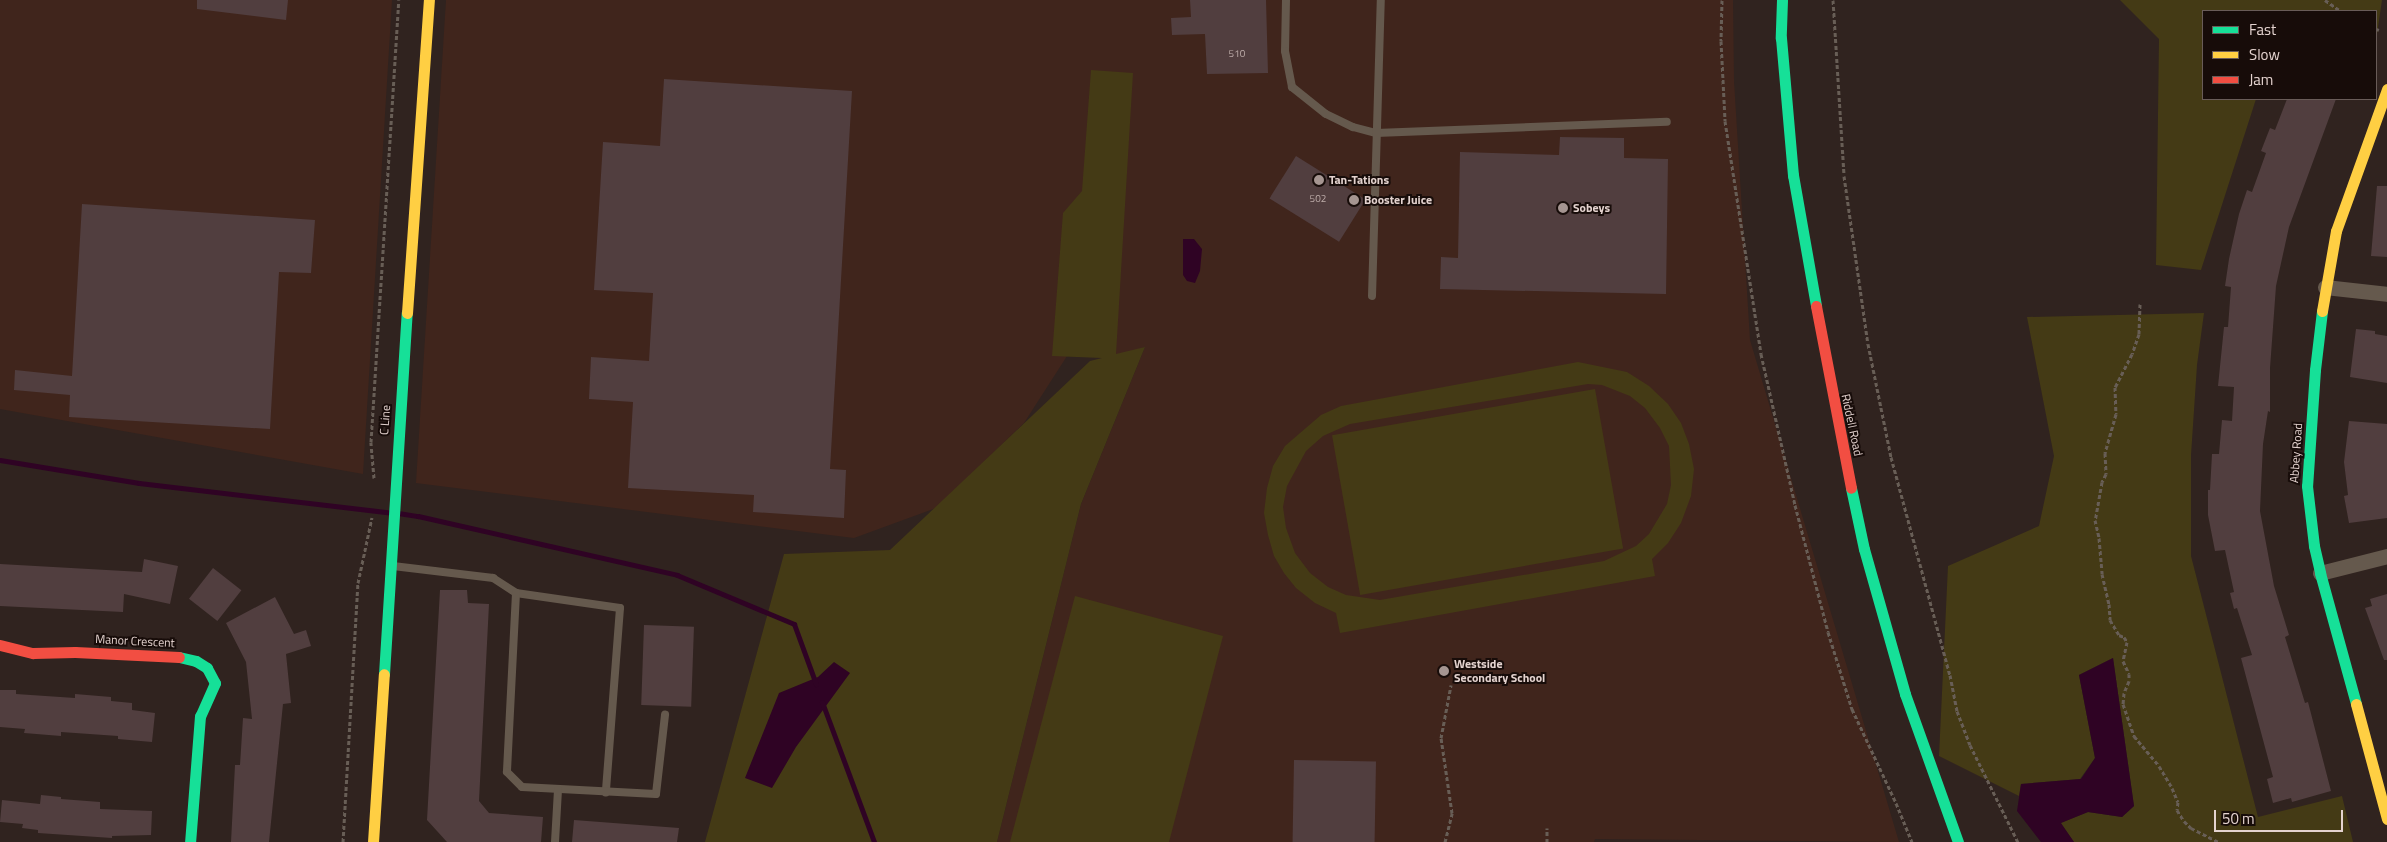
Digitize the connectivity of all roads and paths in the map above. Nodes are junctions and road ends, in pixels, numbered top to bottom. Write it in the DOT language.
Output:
graph roads {
  1 [pos="399,0"];
  2 [pos="429,0"];
  3 [pos="1286,0"];
  4 [pos="1381,0"];
  5 [pos="1722,0"];
  6 [pos="1782,0"];
  7 [pos="1833,0"];
  8 [pos="2326,0"];
  9 [pos="2340,10"];
  10 [pos="2387,89"];
  11 [pos="1667,122"];
  12 [pos="1376,133"];
  13 [pos="2325,287"];
  14 [pos="2387,294"];
  15 [pos="1372,296"];
  16 [pos="2140,304"];
  17 [pos="374,480"];
  18 [pos="372,519"];
  19 [pos="2387,556"];
  20 [pos="392,565"];
  21 [pos="2320,573"];
  22 [pos="516,593"];
  23 [pos="0,645"];
  24 [pos="1451,685"];
  25 [pos="665,715"];
  26 [pos="558,790"];
  27 [pos="606,792"];
  28 [pos="2387,820"];
  29 [pos="1547,828"];
  30 [pos="190,842"];
  31 [pos="343,842"];
  32 [pos="373,842"];
  33 [pos="555,842"];
  34 [pos="1445,842"];
  35 [pos="1547,842"];
  36 [pos="1912,842"];
  37 [pos="1958,842"];
  38 [pos="2018,842"];
  39 [pos="2218,842"];
  1 -- 17 [label="path"];
  2 -- 20 [label="street, C Line"];
  3 -- 12 [label="lane"];
  4 -- 12 [label="lane"];
  5 -- 36 [label="path"];
  6 -- 37 [label="street, Riddell Road"];
  7 -- 38 [label="path"];
  8 -- 9 [label="path"];
  10 -- 13 [label="street, Abbey Road"];
  11 -- 12 [label="lane"];
  12 -- 15 [label="lane"];
  13 -- 14 [label="street"];
  13 -- 21 [label="street, Abbey Road"];
  16 -- 39 [label="path"];
  18 -- 31 [label="path"];
  19 -- 21 [label="street"];
  20 -- 22 [label="lane"];
  20 -- 32 [label="street, C Line"];
  21 -- 28 [label="street, Abbey Road"];
  22 -- 26 [label="lane"];
  22 -- 27 [label="lane"];
  23 -- 30 [label="street, Manor Crescent"];
  24 -- 34 [label="path"];
  25 -- 27 [label="lane"];
  26 -- 27 [label="lane"];
  26 -- 33 [label="lane"];
  29 -- 35 [label="path"];
}
